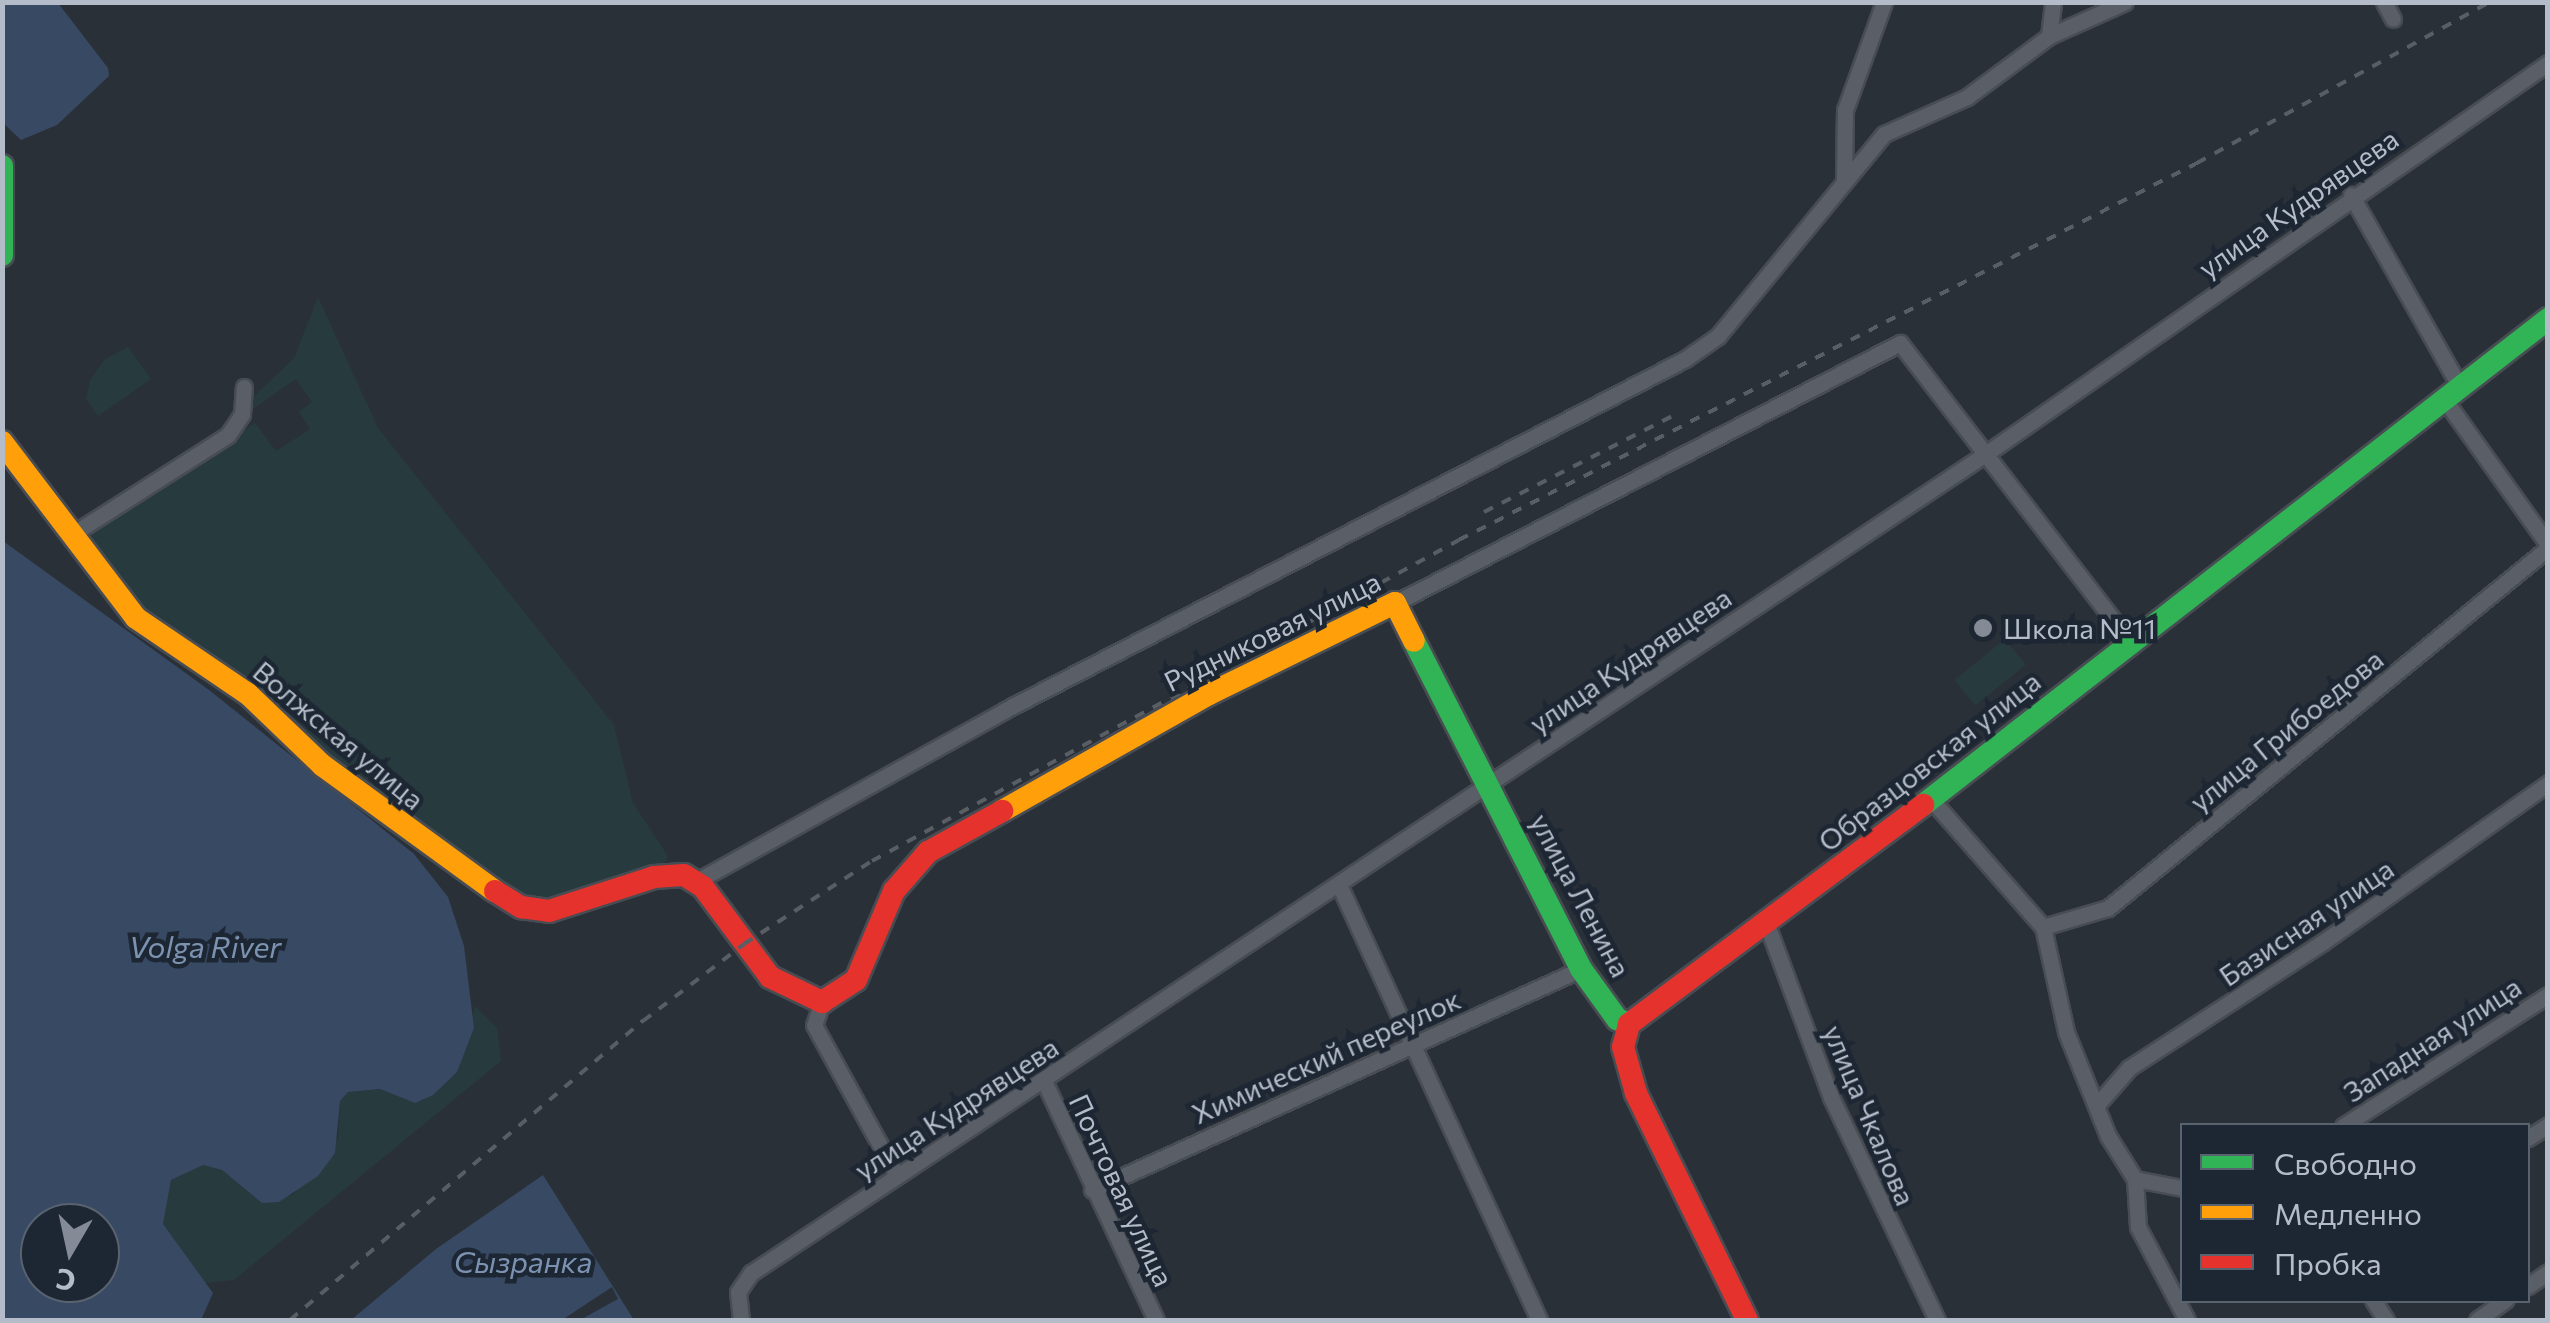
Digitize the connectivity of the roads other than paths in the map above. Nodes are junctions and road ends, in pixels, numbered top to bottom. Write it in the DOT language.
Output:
graph roads {
  1 [pos="1884,2"];
  2 [pos="2054,2"];
  3 [pos="2125,2"];
  4 [pos="2384,2"];
  5 [pos="2393,19"];
  6 [pos="2049,36"];
  7 [pos="2548,63"];
  8 [pos="2,166"];
  9 [pos="1844,179"];
  10 [pos="2351,195"];
  11 [pos="2,255"];
  12 [pos="2548,319"];
  13 [pos="244,387"];
  14 [pos="2452,393"];
  15 [pos="2,442"];
  16 [pos="1984,455"];
  17 [pos="71,535"];
  18 [pos="2548,546"];
  19 [pos="1396,603"];
  20 [pos="2131,642"];
  21 [pos="2548,783"];
  22 [pos="1490,784"];
  23 [pos="1930,798"];
  24 [pos="697,881"];
  25 [pos="1340,886"];
  26 [pos="1768,925"];
  27 [pos="2043,927"];
  28 [pos="1582,968"];
  29 [pos="2548,995"];
  30 [pos="822,1002"];
  31 [pos="1629,1024"];
  32 [pos="1412,1044"];
  33 [pos="1044,1081"];
  34 [pos="2096,1106"];
  35 [pos="2348,1123"];
  36 [pos="897,1176"];
  37 [pos="2135,1178"];
  38 [pos="2180,1188"];
  39 [pos="1092,1190"];
  40 [pos="2502,1303"];
  41 [pos="741,1320"];
  42 [pos="1156,1320"];
  43 [pos="1539,1320"];
  44 [pos="1748,1320"];
  45 [pos="1936,1320"];
  46 [pos="2187,1320"];
  47 [pos="2477,1320"];
  1 -- 9 [label="street"];
  2 -- 6 [label="street"];
  3 -- 6 [label="street"];
  4 -- 5 [label="street"];
  6 -- 9 [label="street"];
  7 -- 10 [label="street, улица Кудрявцева"];
  8 -- 11 [label="street"];
  9 -- 24 [label="street"];
  10 -- 14 [label="street"];
  10 -- 16 [label="street, улица Кудрявцева"];
  12 -- 14 [label="street, Образцовская улица"];
  13 -- 17 [label="street"];
  14 -- 18 [label="street"];
  14 -- 20 [label="street, Образцовская улица"];
  15 -- 17 [label="street, Волжская улица"];
  16 -- 19 [label="street, Рудниковая улица"];
  16 -- 20 [label="street"];
  16 -- 22 [label="street, улица Кудрявцева"];
  17 -- 24 [label="street, Волжская улица"];
  18 -- 27 [label="street, улица Грибоедова"];
  19 -- 22 [label="street, улица Ленина"];
  19 -- 30 [label="street, Рудниковая улица"];
  20 -- 23 [label="street, Образцовская улица"];
  21 -- 34 [label="street, Базисная улица"];
  22 -- 25 [label="street, улица Кудрявцева"];
  22 -- 28 [label="street, улица Ленина"];
  23 -- 26 [label="street, Образцовская улица"];
  23 -- 27 [label="street"];
  24 -- 30 [label="street"];
  25 -- 32 [label="street"];
  25 -- 33 [label="street, улица Кудрявцева"];
  26 -- 31 [label="street, Образцовская улица"];
  26 -- 45 [label="street, улица Чкалова"];
  27 -- 34 [label="street"];
  28 -- 31 [label="street, улица Ленина"];
  28 -- 32 [label="street, Химический переулок"];
  29 -- 35 [label="street, Западная улица"];
  30 -- 36 [label="street"];
  31 -- 44 [label="street"];
  32 -- 39 [label="street, Химический переулок"];
  32 -- 43 [label="street"];
  33 -- 36 [label="street, улица Кудрявцева"];
  33 -- 39 [label="street, Почтовая улица"];
  34 -- 37 [label="street"];
  36 -- 41 [label="street, улица Кудрявцева"];
  37 -- 38 [label="street"];
  37 -- 46 [label="street"];
  39 -- 42 [label="street, Почтовая улица"];
  40 -- 47 [label="street"];
}
